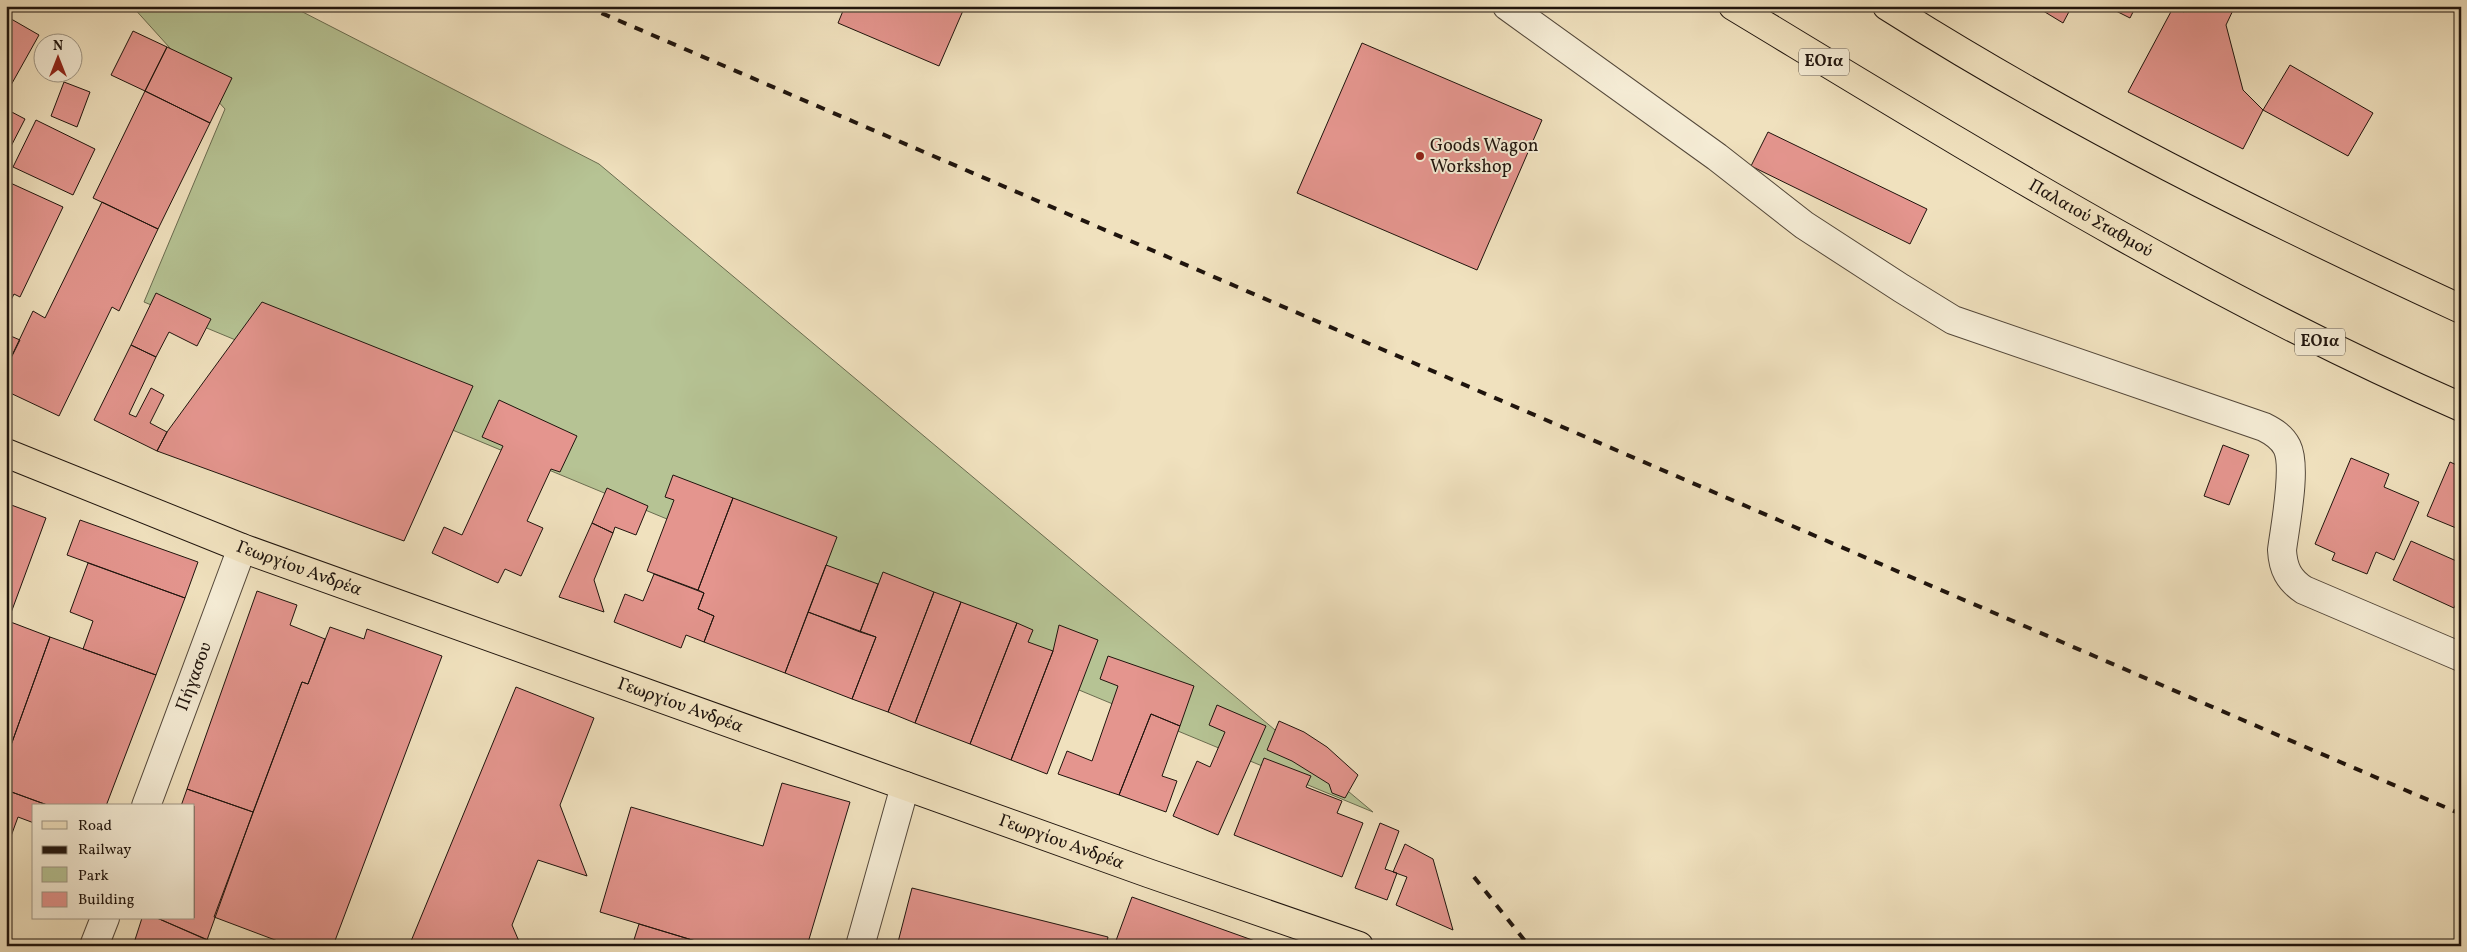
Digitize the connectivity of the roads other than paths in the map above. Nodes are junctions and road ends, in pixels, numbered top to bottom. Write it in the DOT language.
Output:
graph roads {
  1 [pos="1507,6"];
  2 [pos="1733,6"];
  3 [pos="1887,6"];
  4 [pos="2461,309"];
  5 [pos="2461,407"];
  6 [pos="6,453"];
  7 [pos="242,548"];
  8 [pos="2461,657"];
  9 [pos="906,786"];
  10 [pos="147,804"];
  11 [pos="104,920"];
  12 [pos="94,946"];
  13 [pos="860,946"];
  14 [pos="1359,946"];
  1 -- 8 [label="street"];
  2 -- 5 [label="main road, Παλαιού Σταθμού / ΕΟ1α"];
  3 -- 4 [label="main road"];
  6 -- 7 [label="main road, Γεωργίου Ανδρέα"];
  7 -- 9 [label="main road, Γεωργίου Ανδρέα"];
  7 -- 10 [label="street, Πήγασου"];
  9 -- 13 [label="street"];
  9 -- 14 [label="main road, Γεωργίου Ανδρέα"];
  11 -- 12 [label="street"];
}
